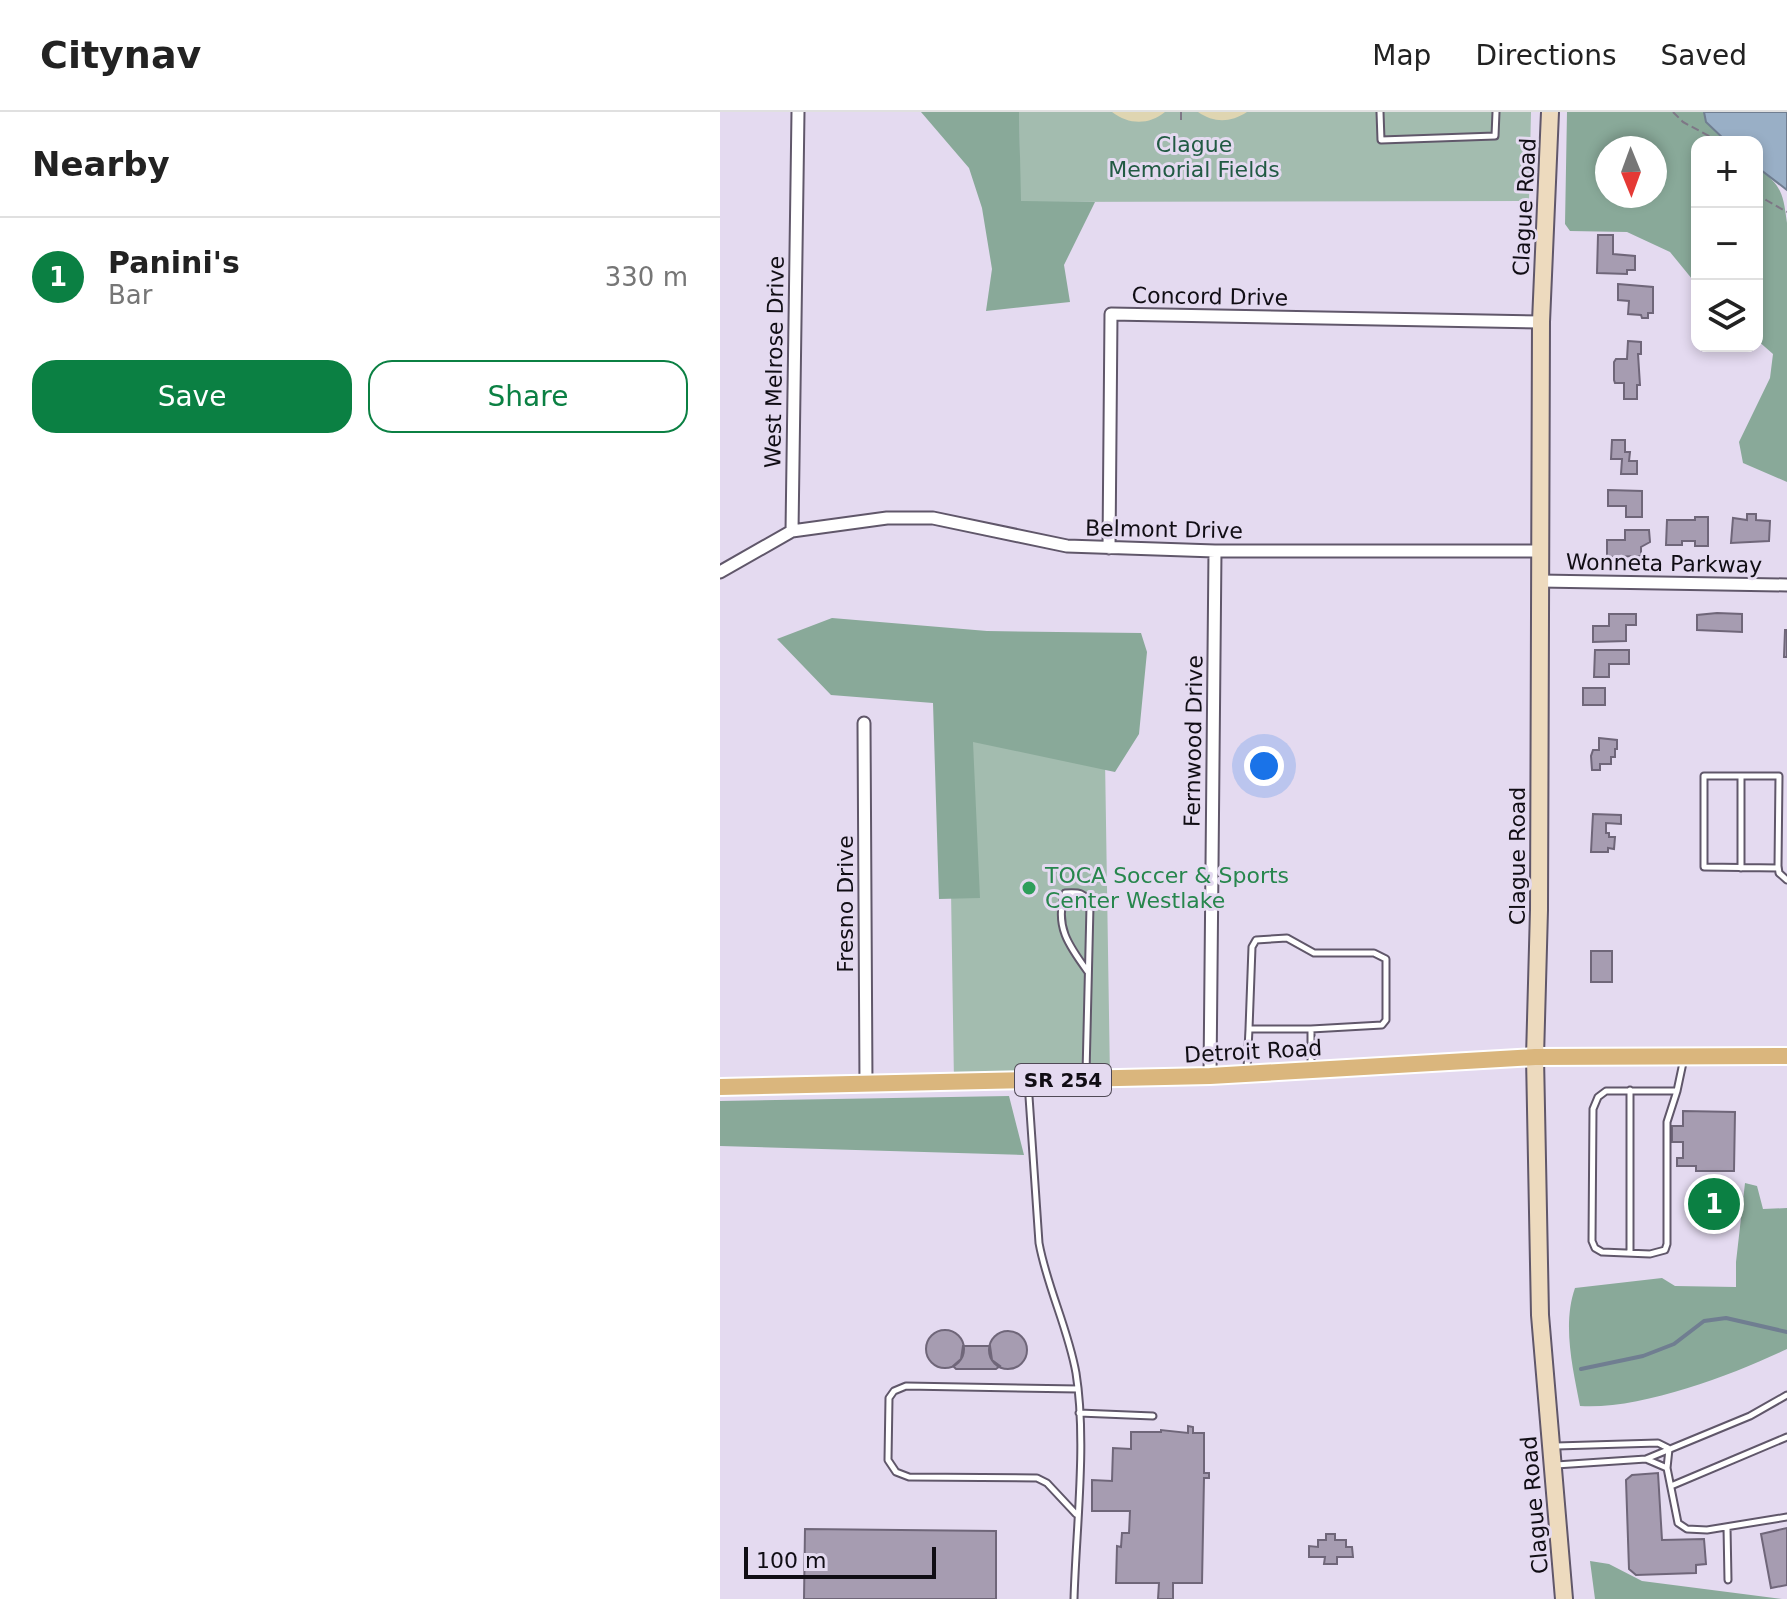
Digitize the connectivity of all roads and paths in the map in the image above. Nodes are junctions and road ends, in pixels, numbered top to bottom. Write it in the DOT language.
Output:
graph roads {
  1 [pos="798,112"];
  2 [pos="1181,112"];
  3 [pos="1380,112"];
  4 [pos="1496,112"];
  5 [pos="1550,112"];
  6 [pos="1673,112"];
  7 [pos="1181,120"];
  8 [pos="1709,136"];
  9 [pos="1763,197"];
  10 [pos="1787,212"];
  11 [pos="1541,322"];
  12 [pos="792,531"];
  13 [pos="1109,548"];
  14 [pos="1215,551"];
  15 [pos="1539,551"];
  16 [pos="720,572"];
  17 [pos="1540,581"];
  18 [pos="1787,585"];
  19 [pos="864,723"];
  20 [pos="1741,776"];
  21 [pos="1779,776"];
  22 [pos="1787,776"];
  23 [pos="1741,868"];
  24 [pos="1778,868"];
  25 [pos="1787,880"];
  26 [pos="1088,972"];
  27 [pos="1249,1029"];
  28 [pos="1311,1029"];
  29 [pos="1787,1056"];
  30 [pos="1535,1057"];
  31 [pos="1685,1057"];
  32 [pos="1311,1070"];
  33 [pos="1247,1074"];
  34 [pos="1210,1076"];
  35 [pos="1086,1079"];
  36 [pos="1028,1081"];
  37 [pos="866,1085"];
  38 [pos="720,1087"];
  39 [pos="1630,1090"];
  40 [pos="1677,1091"];
  41 [pos="1630,1253"];
  42 [pos="1078,1389"];
  43 [pos="1787,1395"];
  44 [pos="1079,1413"];
  45 [pos="1153,1416"];
  46 [pos="1787,1437"];
  47 [pos="1550,1447"];
  48 [pos="1669,1449"];
  49 [pos="1646,1459"];
  50 [pos="1551,1465"];
  51 [pos="1667,1468"];
  52 [pos="1671,1486"];
  53 [pos="1077,1515"];
  54 [pos="1787,1517"];
  55 [pos="1727,1527"];
  56 [pos="1728,1580"];
  57 [pos="1074,1599"];
  58 [pos="1564,1599"];
  1 -- 12 [label="street, West Melrose Drive"];
  2 -- 7 [label="path"];
  3 -- 4 [label="lane"];
  5 -- 11 [label="main road, Clague Road"];
  6 -- 8 [label="path"];
  9 -- 10 [label="path"];
  11 -- 13 [label="street, Concord Drive"];
  11 -- 15 [label="main road, Clague Road"];
  12 -- 13 [label="street, Belmont Drive"];
  12 -- 16 [label="street"];
  13 -- 14 [label="street, Belmont Drive"];
  14 -- 15 [label="street, Belmont Drive"];
  14 -- 34 [label="street, Fernwood Drive"];
  15 -- 17 [label="main road, Clague Road"];
  17 -- 18 [label="street, Wonneta Parkway"];
  17 -- 30 [label="main road, Clague Road"];
  19 -- 37 [label="street, Fresno Drive"];
  20 -- 21 [label="lane"];
  20 -- 23 [label="lane"];
  20 -- 23 [label="lane"];
  21 -- 22 [label="lane"];
  21 -- 24 [label="lane"];
  23 -- 24 [label="lane"];
  24 -- 25 [label="lane"];
  26 -- 26 [label="lane"];
  26 -- 35 [label="lane"];
  27 -- 28 [label="lane"];
  27 -- 28 [label="lane"];
  27 -- 33 [label="lane"];
  28 -- 32 [label="lane"];
  29 -- 31 [label="main road, Detroit Road / SR 254"];
  30 -- 31 [label="main road, Detroit Road / SR 254"];
  30 -- 32 [label="main road, Detroit Road / SR 254"];
  30 -- 47 [label="main road, Clague Road"];
  31 -- 40 [label="lane"];
  32 -- 33 [label="main road, Detroit Road / SR 254"];
  33 -- 34 [label="main road, Detroit Road / SR 254"];
  34 -- 35 [label="main road, Detroit Road / SR 254"];
  35 -- 36 [label="main road, Detroit Road / SR 254"];
  36 -- 37 [label="main road, Detroit Road / SR 254"];
  36 -- 42 [label="lane"];
  37 -- 38 [label="main road, Detroit Road / SR 254"];
  39 -- 40 [label="lane"];
  39 -- 41 [label="lane"];
  39 -- 41 [label="lane"];
  40 -- 41 [label="lane"];
  42 -- 44 [label="lane"];
  42 -- 53 [label="lane"];
  43 -- 48 [label="lane"];
  44 -- 45 [label="lane"];
  44 -- 53 [label="lane"];
  46 -- 52 [label="lane"];
  47 -- 48 [label="lane"];
  47 -- 50 [label="main road, Clague Road"];
  48 -- 49 [label="lane"];
  48 -- 51 [label="lane"];
  49 -- 50 [label="lane"];
  49 -- 51 [label="lane"];
  50 -- 58 [label="main road, Clague Road"];
  51 -- 52 [label="lane"];
  52 -- 55 [label="lane"];
  53 -- 57 [label="lane"];
  54 -- 55 [label="lane"];
  55 -- 56 [label="lane"];
}
